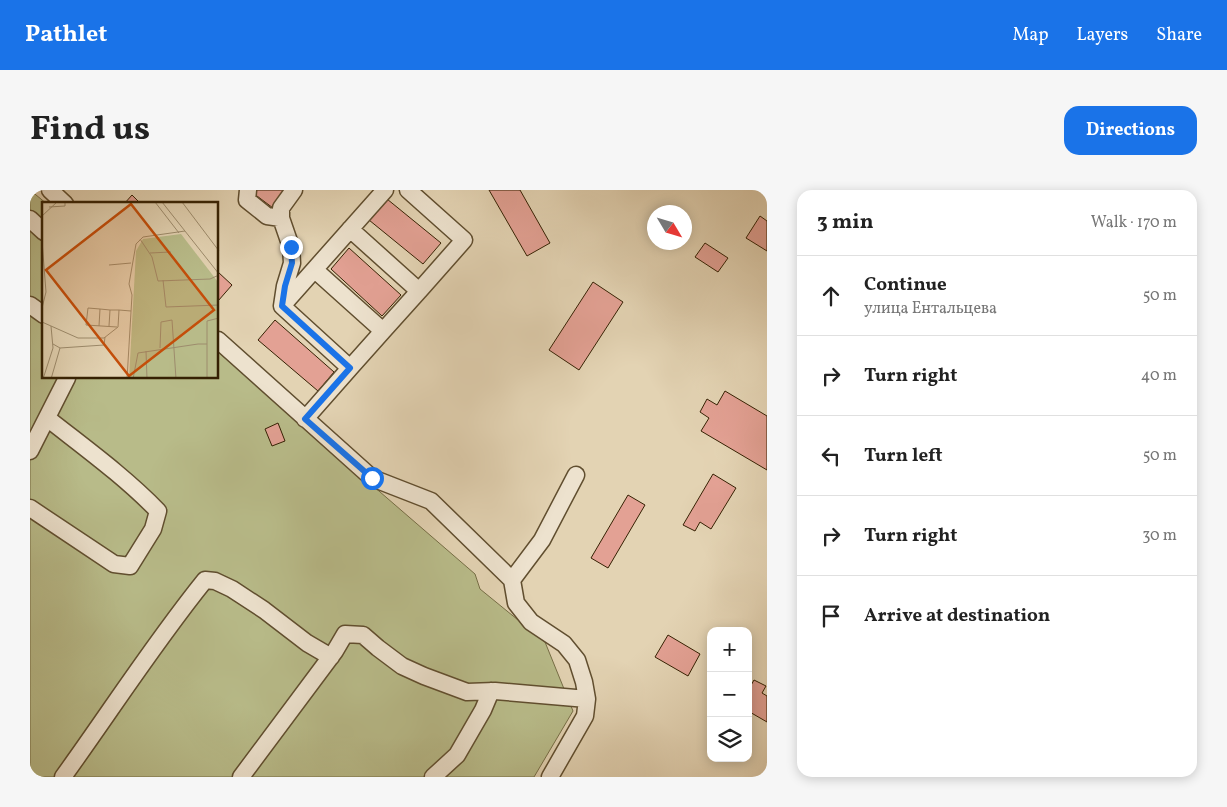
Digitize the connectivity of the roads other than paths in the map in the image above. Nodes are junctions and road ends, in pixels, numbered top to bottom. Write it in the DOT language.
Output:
graph roads {
  1 [pos="50,190"];
  2 [pos="248,190"];
  3 [pos="294,190"];
  4 [pos="385,190"];
  5 [pos="408,190"];
  6 [pos="64,202"];
  7 [pos="281,218"];
  8 [pos="30,219"];
  9 [pos="350,229"];
  10 [pos="42,230"];
  11 [pos="314,270"];
  12 [pos="419,291"];
  13 [pos="30,305"];
  14 [pos="282,306"];
  15 [pos="42,314"];
  16 [pos="383,331"];
  17 [pos="219,341"];
  18 [pos="350,368"];
  19 [pos="66,379"];
  20 [pos="47,418"];
  21 [pos="305,419"];
  22 [pos="30,451"];
  23 [pos="576,475"];
  24 [pos="30,508"];
  25 [pos="512,580"];
  26 [pos="331,657"];
  27 [pos="491,691"];
  28 [pos="587,699"];
  29 [pos="63,777"];
  30 [pos="241,777"];
  31 [pos="433,777"];
  32 [pos="550,777"];
  1 -- 6 [label="street"];
  2 -- 7 [label="street"];
  3 -- 7 [label="street"];
  4 -- 9 [label="street"];
  5 -- 12 [label="street"];
  7 -- 14 [label="street"];
  8 -- 10 [label="street"];
  9 -- 11 [label="street"];
  9 -- 12 [label="street"];
  11 -- 14 [label="street"];
  11 -- 16 [label="street"];
  12 -- 16 [label="street"];
  13 -- 15 [label="street"];
  14 -- 18 [label="street"];
  16 -- 18 [label="street"];
  17 -- 21 [label="street"];
  18 -- 21 [label="street"];
  19 -- 20 [label="street"];
  20 -- 22 [label="street"];
  20 -- 24 [label="street"];
  21 -- 25 [label="street"];
  23 -- 25 [label="street"];
  25 -- 28 [label="street"];
  26 -- 27 [label="street"];
  26 -- 29 [label="street"];
  26 -- 30 [label="street"];
  27 -- 28 [label="street"];
  27 -- 31 [label="street"];
  28 -- 32 [label="street"];
}
